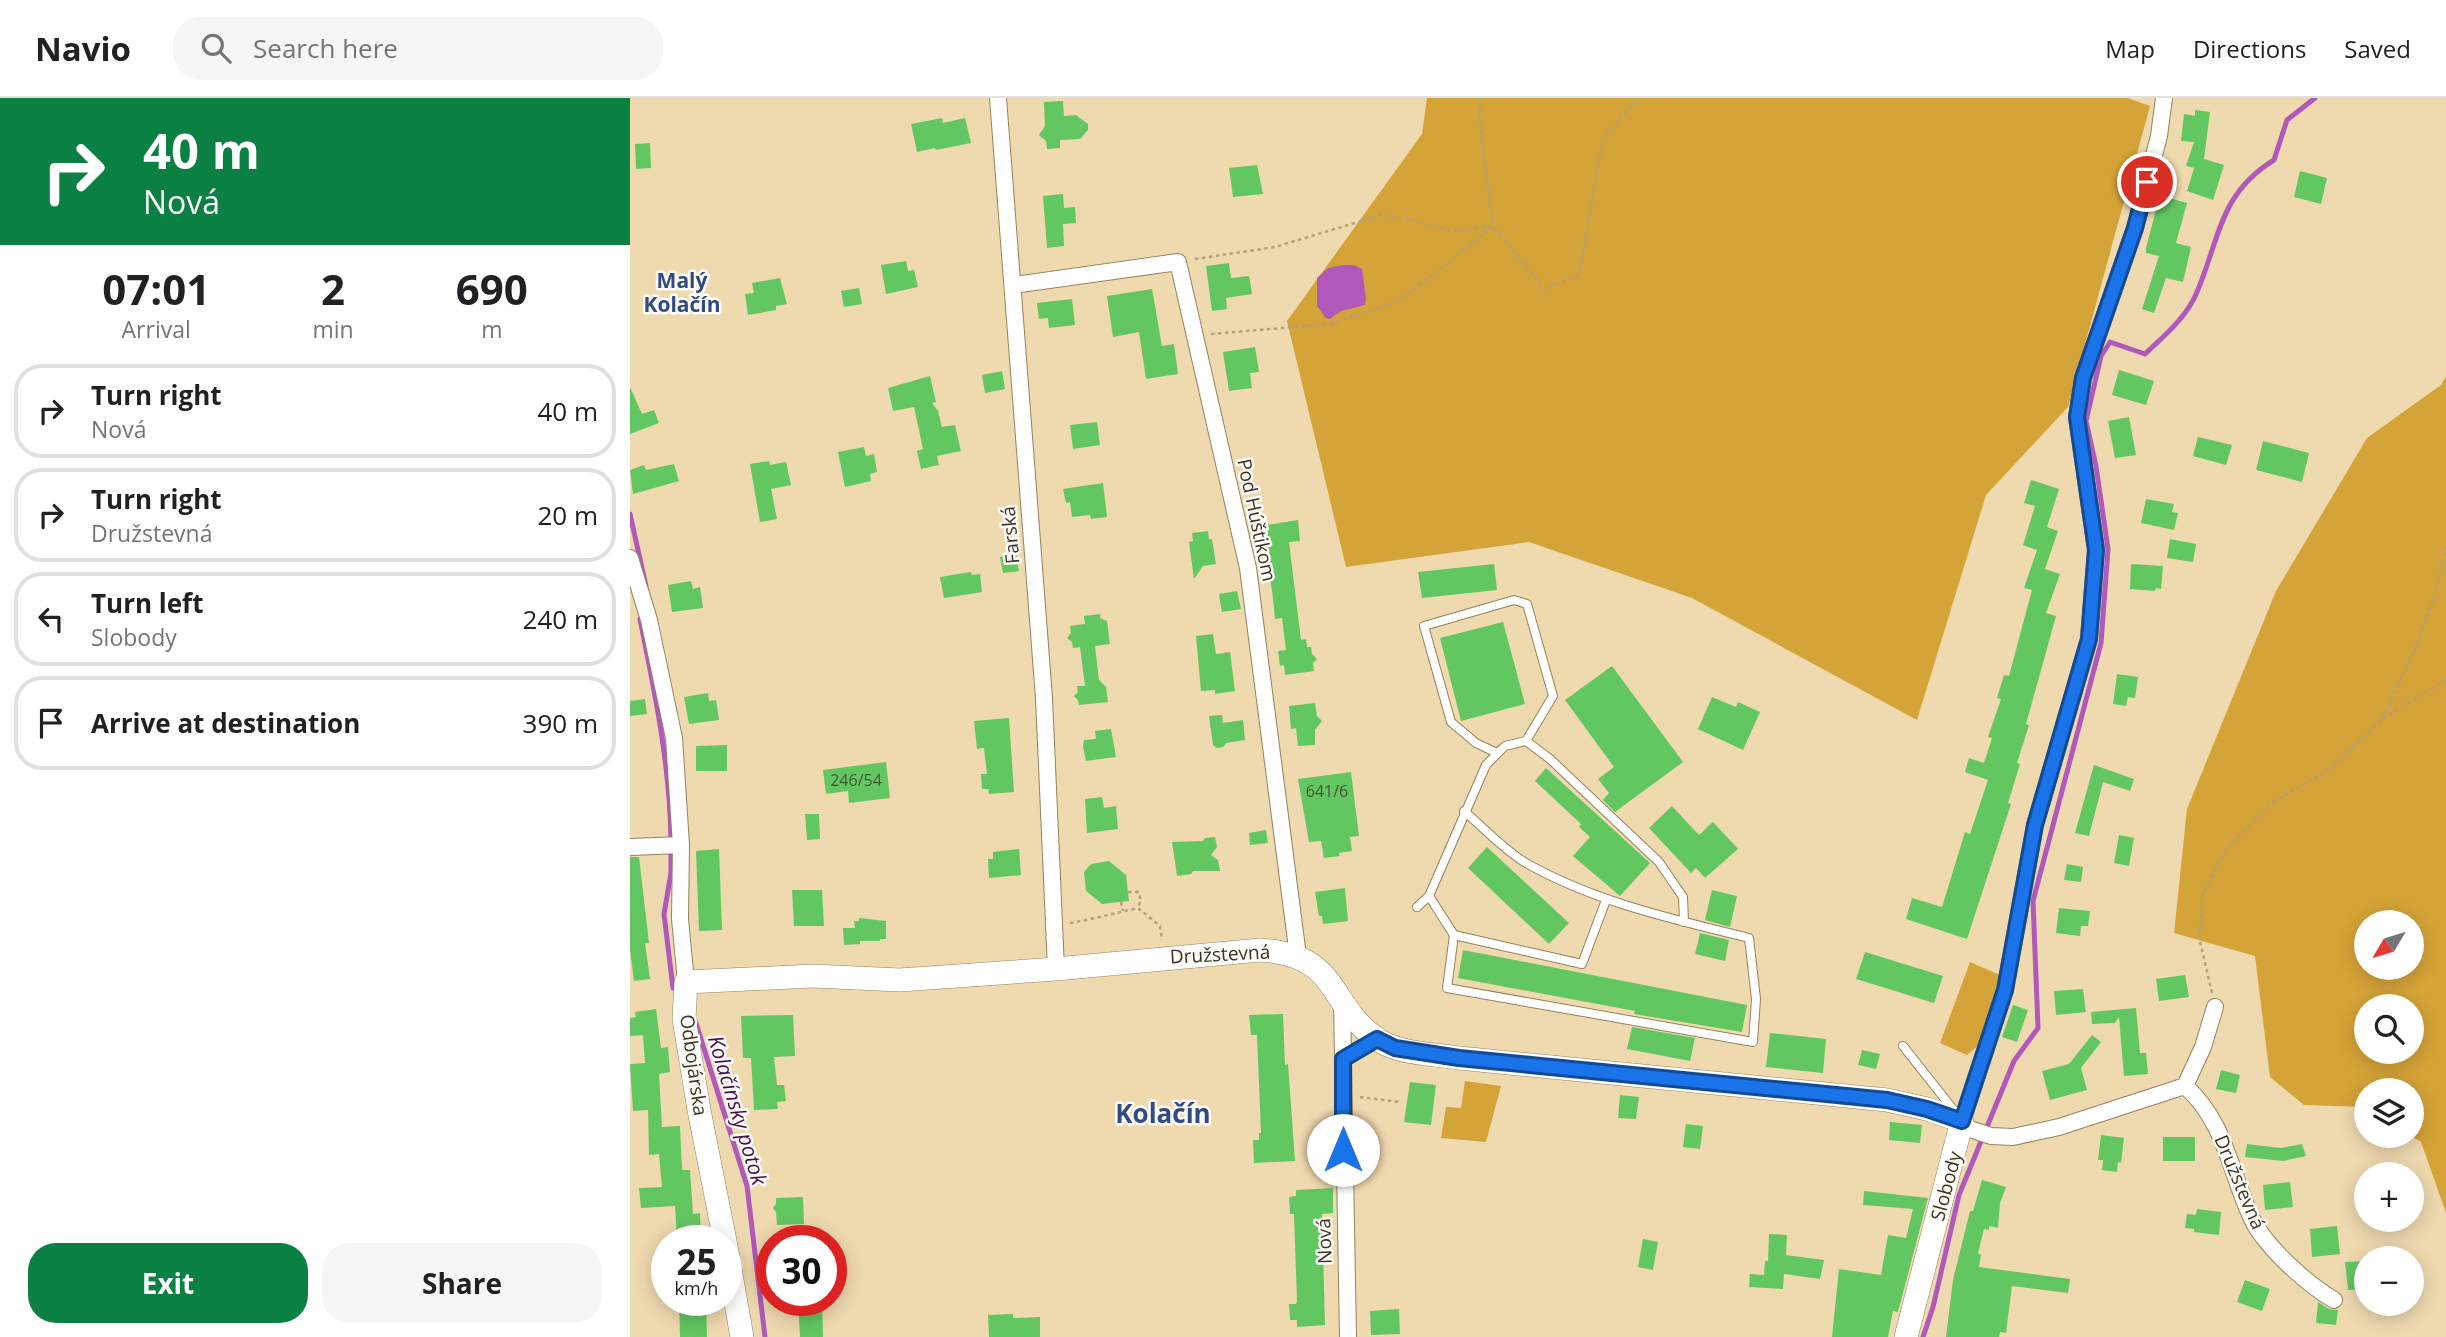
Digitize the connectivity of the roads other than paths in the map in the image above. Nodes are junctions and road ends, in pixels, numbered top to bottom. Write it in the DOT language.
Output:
graph roads {
  1 [pos="998,98"];
  2 [pos="2164,98"];
  3 [pos="1014,285"];
  4 [pos="630,558"];
  5 [pos="1526,741"];
  6 [pos="1497,753"];
  7 [pos="1464,811"];
  8 [pos="681,845"];
  9 [pos="630,847"];
  10 [pos="1429,896"];
  11 [pos="1606,900"];
  12 [pos="1417,907"];
  13 [pos="1684,922"];
  14 [pos="1454,935"];
  15 [pos="1298,956"];
  16 [pos="1056,969"];
  17 [pos="686,982"];
  18 [pos="1342,1000"];
  19 [pos="2215,1007"];
  20 [pos="1377,1039"];
  21 [pos="1903,1046"];
  22 [pos="1343,1059"];
  23 [pos="2185,1086"];
  24 [pos="1973,1129"];
  25 [pos="722,1225"];
  26 [pos="2333,1300"];
  27 [pos="738,1316"];
  28 [pos="742,1337"];
  29 [pos="1348,1337"];
  30 [pos="1906,1337"];
  1 -- 3 [label="street, Farská"];
  2 -- 24 [label="street, Slobody"];
  3 -- 15 [label="street, Pod Húštikom"];
  3 -- 16 [label="street, Farská"];
  4 -- 8 [label="street, Odbojárska"];
  5 -- 6 [label="lane"];
  5 -- 6 [label="lane"];
  5 -- 13 [label="lane"];
  6 -- 7 [label="lane"];
  7 -- 10 [label="lane"];
  7 -- 11 [label="lane"];
  8 -- 9 [label="street"];
  8 -- 17 [label="street, Odbojárska"];
  10 -- 12 [label="lane"];
  10 -- 14 [label="lane"];
  11 -- 13 [label="lane"];
  11 -- 14 [label="lane"];
  13 -- 14 [label="lane"];
  15 -- 16 [label="street, Družstevná"];
  15 -- 18 [label="street, Družstevná"];
  16 -- 17 [label="street, Družstevná"];
  17 -- 25 [label="street, Odbojárska"];
  18 -- 20 [label="street, Družstevná"];
  18 -- 22 [label="street, Nová"];
  19 -- 23 [label="street"];
  20 -- 22 [label="street"];
  20 -- 24 [label="street, Družstevná"];
  21 -- 24 [label="lane"];
  22 -- 29 [label="street, Nová"];
  23 -- 24 [label="street, Družstevná"];
  23 -- 26 [label="street, Družstevná"];
  24 -- 30 [label="street, Slobody"];
  27 -- 28 [label="street, Odbojárska"];
}
